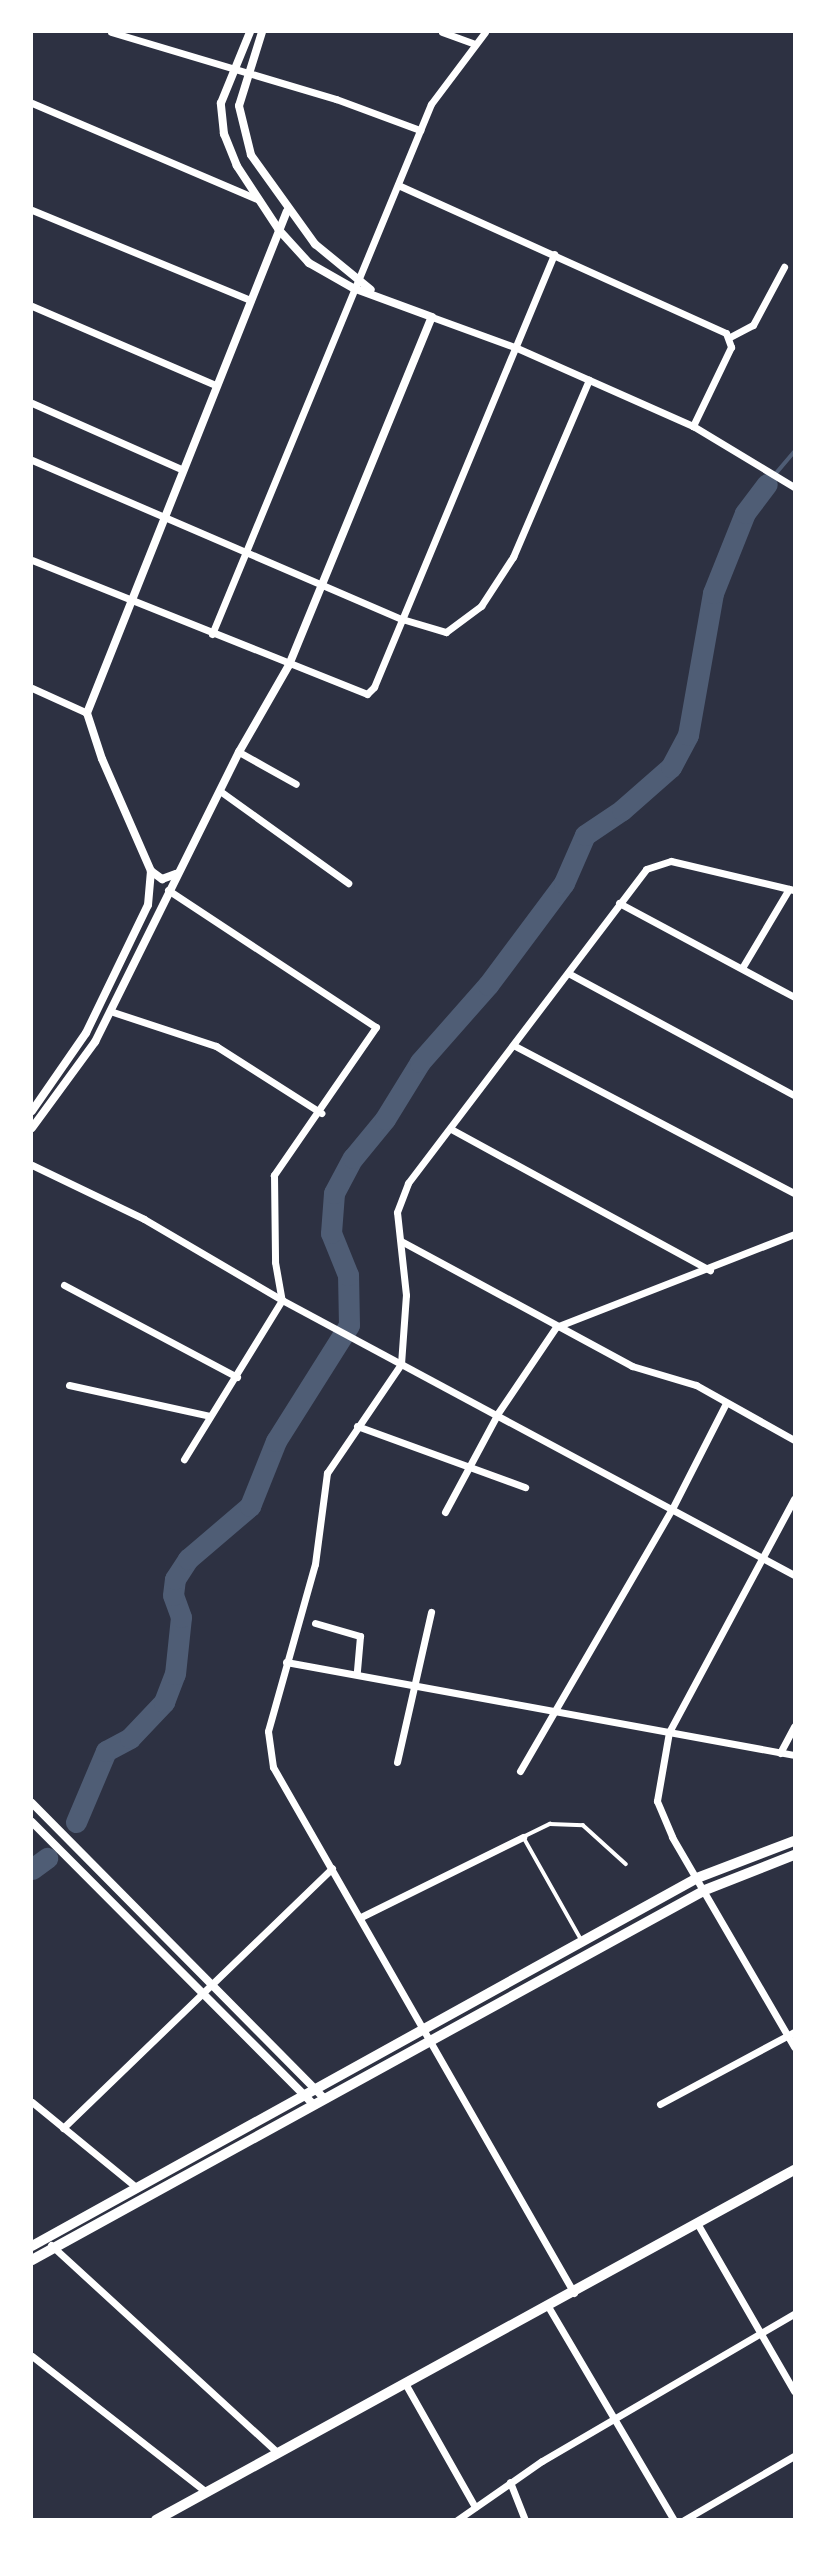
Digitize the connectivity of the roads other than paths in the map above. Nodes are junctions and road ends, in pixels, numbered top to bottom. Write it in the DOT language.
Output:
graph roads {
  1 [pos="111,32"];
  2 [pos="250,32"];
  3 [pos="262,32"];
  4 [pos="442,32"];
  5 [pos="485,32"];
  6 [pos="473,43"];
  7 [pos="234,71"];
  8 [pos="247,75"];
  9 [pos="32,103"];
  10 [pos="420,131"];
  11 [pos="398,184"];
  12 [pos="259,200"];
  13 [pos="32,210"];
  14 [pos="287,211"];
  15 [pos="279,230"];
  16 [pos="554,254"];
  17 [pos="784,267"];
  18 [pos="355,284"];
  19 [pos="250,300"];
  20 [pos="32,306"];
  21 [pos="432,317"];
  22 [pos="730,337"];
  23 [pos="517,348"];
  24 [pos="589,380"];
  25 [pos="215,385"];
  26 [pos="32,403"];
  27 [pos="693,426"];
  28 [pos="32,460"];
  29 [pos="181,469"];
  30 [pos="794,487"];
  31 [pos="164,515"];
  32 [pos="243,551"];
  33 [pos="32,559"];
  34 [pos="324,586"];
  35 [pos="130,601"];
  36 [pos="402,620"];
  37 [pos="212,634"];
  38 [pos="289,665"];
  39 [pos="32,688"];
  40 [pos="87,712"];
  41 [pos="239,752"];
  42 [pos="296,784"];
  43 [pos="220,791"];
  44 [pos="151,871"];
  45 [pos="176,874"];
  46 [pos="348,883"];
  47 [pos="168,890"];
  48 [pos="792,890"];
  49 [pos="619,902"];
  50 [pos="741,968"];
  51 [pos="568,972"];
  52 [pos="115,973"];
  53 [pos="125,977"];
  54 [pos="794,997"];
  55 [pos="110,1011"];
  56 [pos="514,1046"];
  57 [pos="794,1095"];
  58 [pos="32,1111"];
  59 [pos="321,1113"];
  60 [pos="32,1128"];
  61 [pos="452,1129"];
  62 [pos="32,1165"];
  63 [pos="794,1193"];
  64 [pos="794,1234"];
  65 [pos="401,1241"];
  66 [pos="710,1269"];
  67 [pos="64,1285"];
  68 [pos="282,1300"];
  69 [pos="556,1327"];
  70 [pos="401,1364"];
  71 [pos="237,1377"];
  72 [pos="69,1385"];
  73 [pos="726,1403"];
  74 [pos="498,1413"];
  75 [pos="210,1416"];
  76 [pos="357,1426"];
  77 [pos="794,1440"];
  78 [pos="184,1459"];
  79 [pos="471,1468"];
  80 [pos="525,1487"];
  81 [pos="794,1499"];
  82 [pos="672,1509"];
  83 [pos="445,1512"];
  84 [pos="764,1558"];
  85 [pos="794,1575"];
  86 [pos="430,1612"];
  87 [pos="315,1623"];
  88 [pos="286,1662"];
  89 [pos="357,1674"];
  90 [pos="418,1684"];
  91 [pos="556,1714"];
  92 [pos="794,1727"];
  93 [pos="669,1732"];
  94 [pos="780,1753"];
  95 [pos="794,1755"];
  96 [pos="397,1762"];
  97 [pos="520,1771"];
  98 [pos="32,1803"];
  99 [pos="32,1822"];
  100 [pos="523,1837"];
  101 [pos="794,1841"];
  102 [pos="794,1855"];
  103 [pos="626,1864"];
  104 [pos="332,1868"];
  105 [pos="697,1878"];
  106 [pos="705,1890"];
  107 [pos="361,1917"];
  108 [pos="581,1940"];
  109 [pos="558,1952"];
  110 [pos="566,1966"];
  111 [pos="213,1985"];
  112 [pos="204,1993"];
  113 [pos="424,2027"];
  114 [pos="791,2034"];
  115 [pos="431,2039"];
  116 [pos="794,2047"];
  117 [pos="313,2087"];
  118 [pos="302,2093"];
  119 [pos="324,2098"];
  120 [pos="32,2102"];
  121 [pos="313,2104"];
  122 [pos="660,2104"];
  123 [pos="63,2128"];
  124 [pos="794,2170"];
  125 [pos="137,2188"];
  126 [pos="697,2223"];
  127 [pos="46,2238"];
  128 [pos="32,2245"];
  129 [pos="54,2248"];
  130 [pos="32,2260"];
  131 [pos="574,2293"];
  132 [pos="549,2308"];
  133 [pos="794,2314"];
  134 [pos="761,2332"];
  135 [pos="32,2356"];
  136 [pos="406,2385"];
  137 [pos="794,2391"];
  138 [pos="614,2418"];
  139 [pos="278,2453"];
  140 [pos="794,2455"];
  141 [pos="510,2482"];
  142 [pos="206,2492"];
  143 [pos="475,2507"];
  144 [pos="156,2519"];
  145 [pos="457,2519"];
  146 [pos="525,2519"];
  147 [pos="674,2519"];
  148 [pos="684,2519"];
  1 -- 7 [label="street"];
  2 -- 7 [label="street"];
  3 -- 8 [label="street"];
  4 -- 6 [label="street"];
  5 -- 6 [label="street"];
  6 -- 10 [label="street"];
  7 -- 8 [label="street"];
  7 -- 12 [label="street"];
  8 -- 10 [label="street"];
  8 -- 14 [label="street"];
  9 -- 12 [label="street"];
  10 -- 11 [label="street"];
  11 -- 16 [label="street"];
  11 -- 18 [label="street"];
  12 -- 15 [label="street"];
  13 -- 19 [label="street"];
  14 -- 15 [label="street"];
  14 -- 18 [label="street"];
  15 -- 18 [label="street"];
  15 -- 19 [label="street"];
  16 -- 22 [label="street"];
  16 -- 23 [label="street"];
  17 -- 22 [label="street"];
  18 -- 21 [label="street"];
  18 -- 32 [label="street"];
  19 -- 25 [label="street"];
  20 -- 25 [label="street"];
  21 -- 23 [label="street"];
  21 -- 34 [label="street"];
  22 -- 27 [label="street"];
  23 -- 24 [label="street"];
  23 -- 36 [label="street"];
  24 -- 27 [label="street"];
  24 -- 36 [label="street"];
  25 -- 29 [label="street"];
  26 -- 29 [label="street"];
  27 -- 30 [label="street"];
  28 -- 31 [label="street"];
  29 -- 31 [label="street"];
  31 -- 32 [label="street"];
  31 -- 35 [label="street"];
  32 -- 34 [label="street"];
  32 -- 37 [label="street"];
  33 -- 35 [label="street"];
  34 -- 36 [label="street"];
  34 -- 38 [label="street"];
  35 -- 37 [label="street"];
  35 -- 40 [label="street"];
  36 -- 38 [label="street"];
  37 -- 38 [label="street"];
  38 -- 41 [label="street"];
  39 -- 40 [label="street"];
  40 -- 44 [label="street"];
  41 -- 42 [label="street"];
  41 -- 43 [label="street"];
  43 -- 45 [label="street"];
  43 -- 46 [label="street"];
  44 -- 45 [label="street"];
  44 -- 52 [label="street"];
  45 -- 47 [label="street"];
  47 -- 53 [label="street"];
  47 -- 59 [label="street"];
  48 -- 49 [label="street"];
  48 -- 50 [label="street"];
  49 -- 50 [label="street"];
  49 -- 51 [label="street"];
  50 -- 54 [label="street"];
  51 -- 56 [label="street"];
  51 -- 57 [label="street"];
  52 -- 53 [label="street"];
  52 -- 58 [label="street"];
  53 -- 55 [label="street"];
  55 -- 59 [label="street"];
  55 -- 60 [label="street"];
  56 -- 61 [label="street"];
  56 -- 63 [label="street"];
  59 -- 68 [label="street"];
  61 -- 65 [label="street"];
  61 -- 66 [label="street"];
  62 -- 68 [label="street"];
  64 -- 66 [label="street"];
  65 -- 69 [label="street"];
  65 -- 70 [label="street"];
  66 -- 69 [label="street"];
  67 -- 71 [label="street"];
  68 -- 70 [label="street"];
  68 -- 71 [label="street"];
  69 -- 73 [label="street"];
  69 -- 74 [label="street"];
  70 -- 74 [label="street"];
  70 -- 76 [label="street"];
  71 -- 75 [label="street"];
  72 -- 75 [label="street"];
  73 -- 77 [label="street"];
  73 -- 82 [label="street"];
  74 -- 79 [label="street"];
  74 -- 82 [label="street"];
  75 -- 78 [label="street"];
  76 -- 79 [label="street"];
  76 -- 88 [label="street"];
  79 -- 80 [label="street"];
  79 -- 83 [label="street"];
  81 -- 84 [label="street"];
  82 -- 84 [label="street"];
  82 -- 91 [label="street"];
  84 -- 85 [label="street"];
  84 -- 93 [label="street"];
  86 -- 90 [label="street"];
  87 -- 89 [label="street"];
  88 -- 89 [label="street"];
  88 -- 104 [label="street"];
  89 -- 90 [label="street"];
  90 -- 91 [label="street"];
  90 -- 96 [label="street"];
  91 -- 93 [label="street"];
  91 -- 97 [label="street"];
  92 -- 94 [label="street"];
  93 -- 94 [label="street"];
  93 -- 105 [label="street"];
  94 -- 95 [label="street"];
  98 -- 111 [label="street"];
  99 -- 112 [label="street"];
  100 -- 103 [label="lane"];
  100 -- 107 [label="street"];
  100 -- 108 [label="lane"];
  101 -- 105 [label="main road"];
  102 -- 106 [label="main road"];
  104 -- 107 [label="street"];
  104 -- 111 [label="street"];
  105 -- 106 [label="street"];
  105 -- 108 [label="main road"];
  106 -- 110 [label="main road"];
  106 -- 114 [label="street"];
  107 -- 113 [label="street"];
  108 -- 109 [label="main road"];
  109 -- 110 [label="main road"];
  109 -- 113 [label="main road"];
  110 -- 115 [label="main road"];
  111 -- 112 [label="street"];
  111 -- 117 [label="street"];
  112 -- 118 [label="street"];
  112 -- 123 [label="street"];
  113 -- 115 [label="street"];
  113 -- 117 [label="main road"];
  114 -- 116 [label="street"];
  114 -- 122 [label="street"];
  115 -- 119 [label="main road"];
  115 -- 131 [label="street"];
  117 -- 118 [label="main road"];
  117 -- 119 [label="street"];
  118 -- 121 [label="street"];
  118 -- 125 [label="main road"];
  119 -- 121 [label="main road"];
  120 -- 123 [label="street"];
  121 -- 129 [label="main road"];
  123 -- 125 [label="street"];
  124 -- 126 [label="main road"];
  125 -- 127 [label="main road"];
  126 -- 131 [label="main road"];
  126 -- 134 [label="street"];
  127 -- 128 [label="main road"];
  127 -- 129 [label="street"];
  129 -- 130 [label="main road"];
  129 -- 139 [label="street"];
  131 -- 132 [label="main road"];
  132 -- 136 [label="main road"];
  132 -- 138 [label="street"];
  133 -- 134 [label="street"];
  134 -- 137 [label="street"];
  134 -- 138 [label="street"];
  135 -- 142 [label="street"];
  136 -- 139 [label="main road"];
  136 -- 143 [label="street"];
  138 -- 141 [label="street"];
  138 -- 147 [label="street"];
  139 -- 142 [label="main road"];
  140 -- 148 [label="street"];
  141 -- 143 [label="street"];
  141 -- 146 [label="street"];
  142 -- 144 [label="main road"];
  143 -- 145 [label="street"];
}
